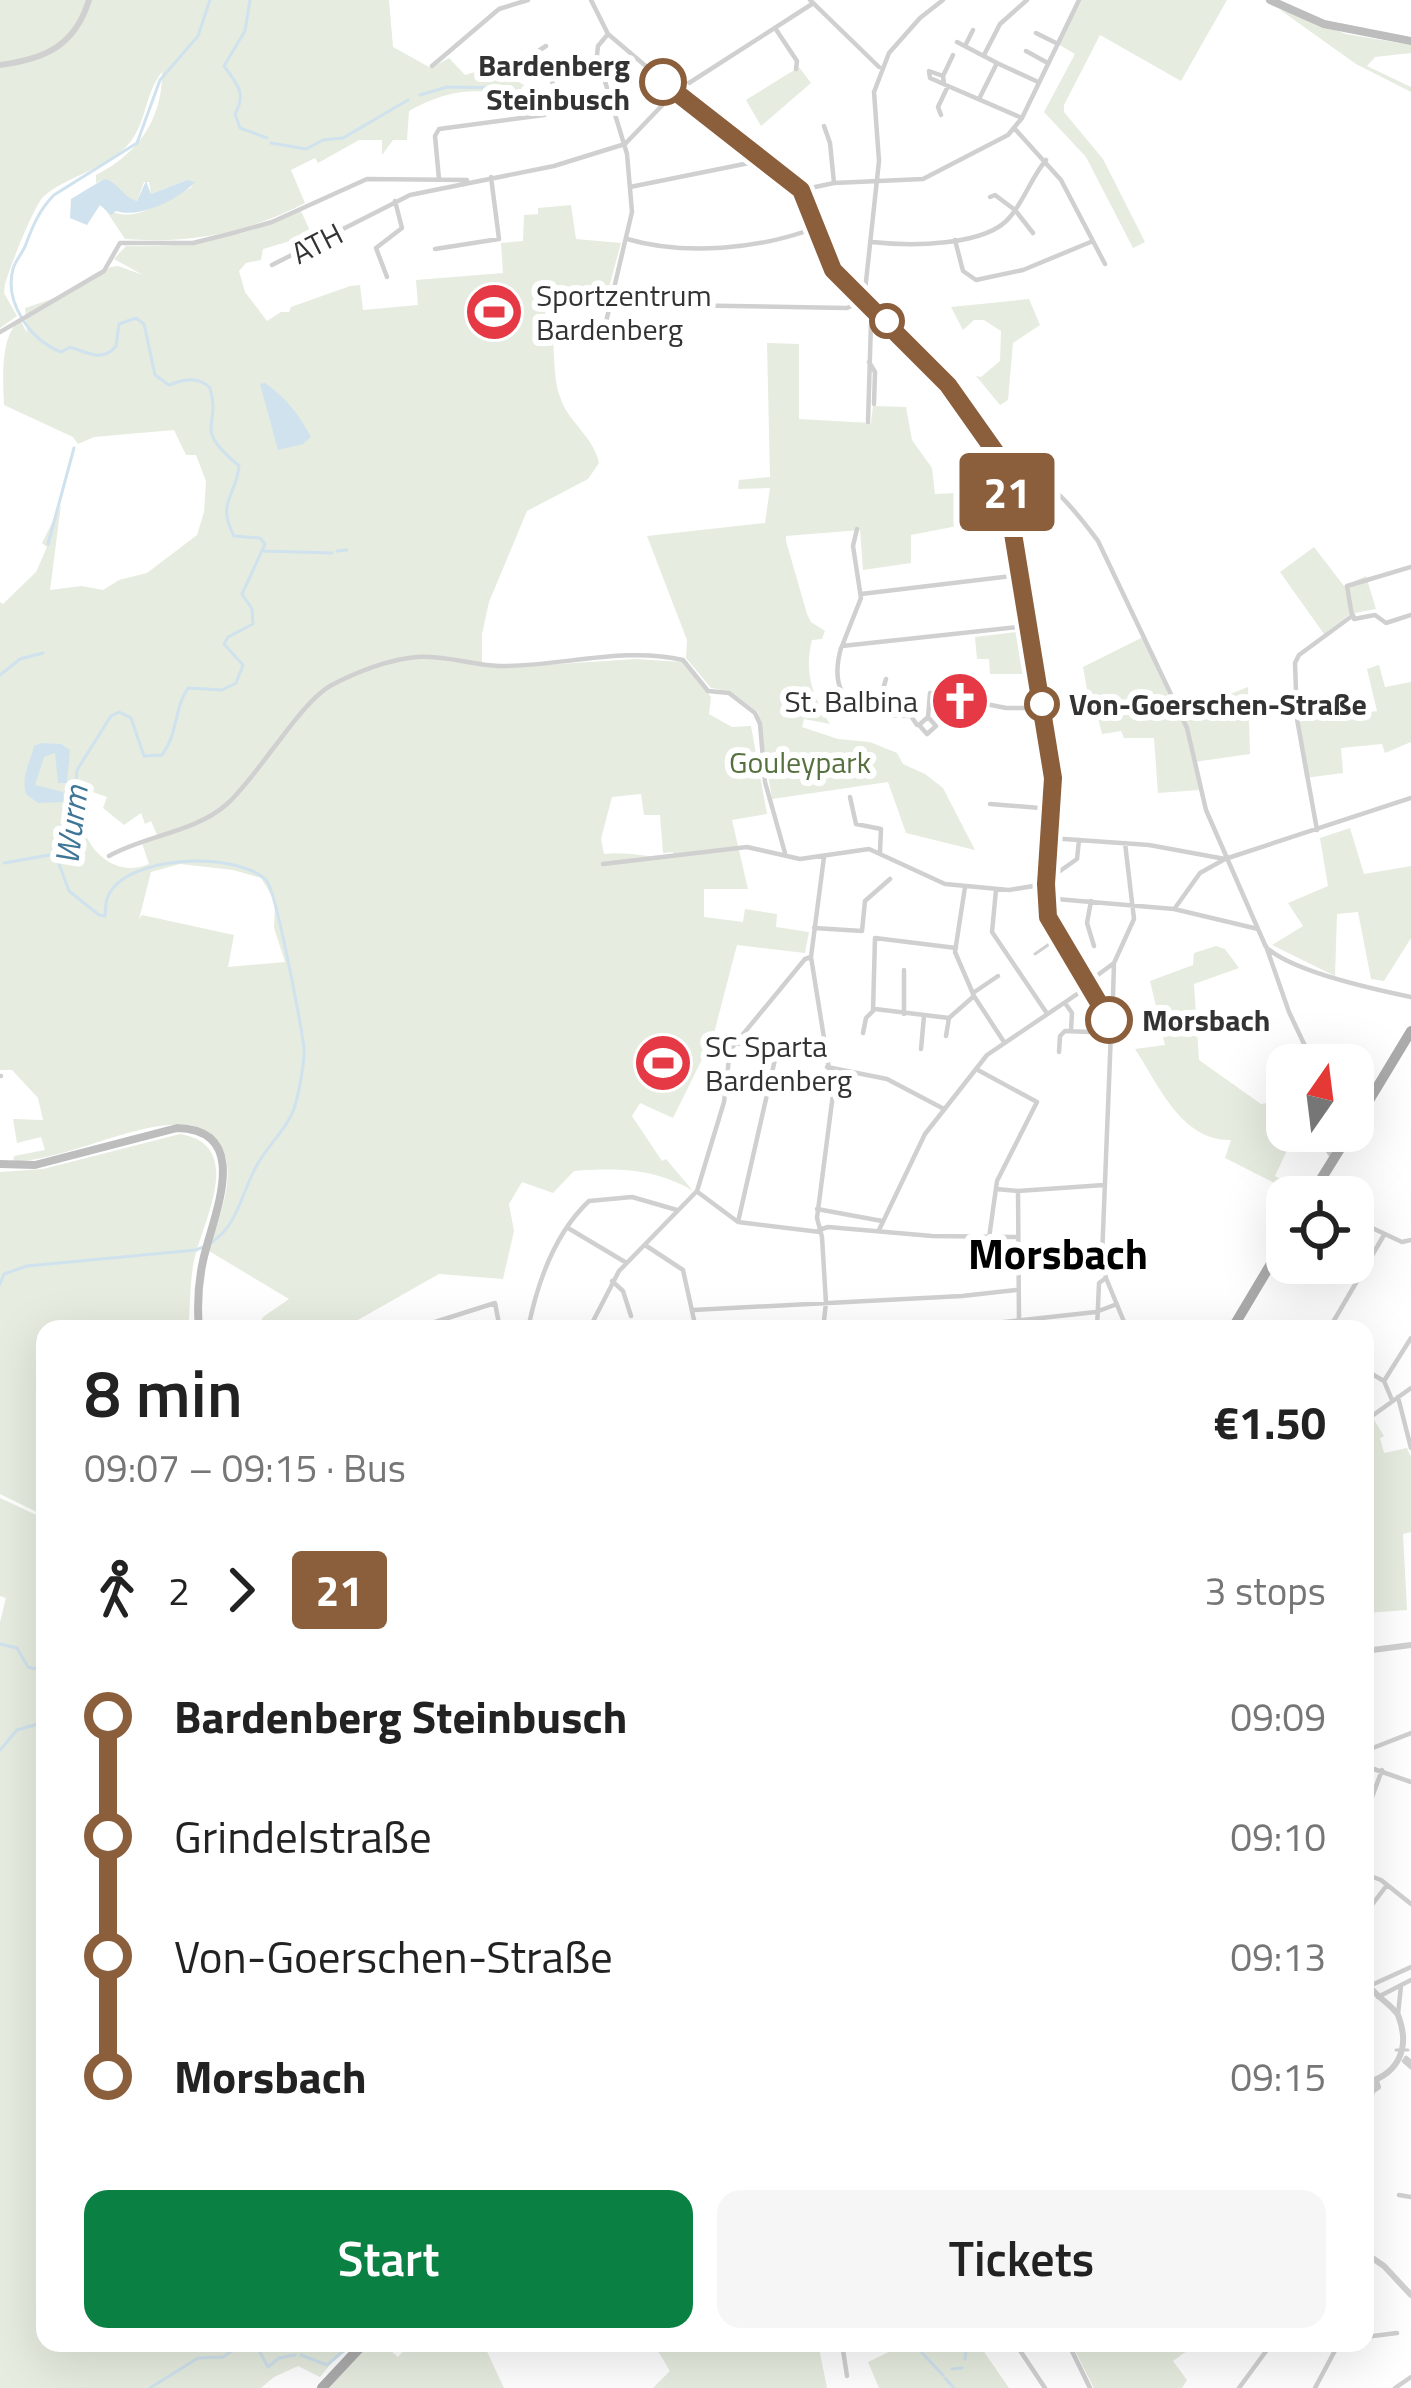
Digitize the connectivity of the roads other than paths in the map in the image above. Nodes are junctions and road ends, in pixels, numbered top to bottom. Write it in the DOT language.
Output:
graph roads {
  1 [pos="88,0"];
  2 [pos="491,0"];
  3 [pos="528,0"];
  4 [pos="591,0"];
  5 [pos="943,0"];
  6 [pos="1027,0"];
  7 [pos="1078,0"];
  8 [pos="1270,0"];
  9 [pos="811,2"];
  10 [pos="500,8"];
  11 [pos="775,28"];
  12 [pos="974,30"];
  13 [pos="1036,33"];
  14 [pos="608,34"];
  15 [pos="1411,41"];
  16 [pos="1056,43"];
  17 [pos="546,46"];
  18 [pos="535,51"];
  19 [pos="1027,51"];
  20 [pos="953,55"];
  21 [pos="983,55"];
  22 [pos="521,62"];
  23 [pos="1046,62"];
  24 [pos="997,63"];
  25 [pos="0,65"];
  26 [pos="432,66"];
  27 [pos="881,68"];
  28 [pos="796,69"];
  29 [pos="1037,81"];
  30 [pos="945,82"];
  31 [pos="608,92"];
  32 [pos="675,92"];
  33 [pos="979,99"];
  34 [pos="566,107"];
  35 [pos="941,115"];
  36 [pos="1022,118"];
  37 [pos="824,126"];
  38 [pos="1016,129"];
  39 [pos="625,144"];
  40 [pos="759,160"];
  41 [pos="1046,160"];
  42 [pos="491,177"];
  43 [pos="439,179"];
  44 [pos="876,180"];
  45 [pos="472,181"];
  46 [pos="834,183"];
  47 [pos="630,187"];
  48 [pos="801,190"];
  49 [pos="990,197"];
  50 [pos="395,201"];
  51 [pos="1015,210"];
  52 [pos="815,228"];
  53 [pos="1033,233"];
  54 [pos="627,239"];
  55 [pos="955,240"];
  56 [pos="1093,241"];
  57 [pos="872,242"];
  58 [pos="435,250"];
  59 [pos="272,265"];
  60 [pos="1105,265"];
  61 [pos="387,278"];
  62 [pos="864,300"];
  63 [pos="609,304"];
  64 [pos="878,312"];
  65 [pos="606,322"];
  66 [pos="0,332"];
  67 [pos="869,362"];
  68 [pos="874,404"];
  69 [pos="868,422"];
  70 [pos="1004,471"];
  71 [pos="857,529"];
  72 [pos="1411,567"];
  73 [pos="1020,574"];
  74 [pos="862,594"];
  75 [pos="1353,614"];
  76 [pos="1411,615"];
  77 [pos="1028,626"];
  78 [pos="842,646"];
  79 [pos="886,679"];
  80 [pos="1041,698"];
  81 [pos="874,715"];
  82 [pos="910,716"];
  83 [pos="927,717"];
  84 [pos="920,729"];
  85 [pos="850,797"];
  86 [pos="1411,798"];
  87 [pos="990,804"];
  88 [pos="1052,809"];
  89 [pos="1317,830"];
  90 [pos="1050,838"];
  91 [pos="1079,840"];
  92 [pos="1125,843"];
  93 [pos="880,852"];
  94 [pos="784,854"];
  95 [pos="110,856"];
  96 [pos="824,857"];
  97 [pos="1225,859"];
  98 [pos="603,864"];
  99 [pos="1060,871"];
  100 [pos="890,878"];
  101 [pos="1046,884"];
  102 [pos="965,887"];
  103 [pos="996,890"];
  104 [pos="1056,899"];
  105 [pos="1091,901"];
  106 [pos="1134,905"];
  107 [pos="1174,909"];
  108 [pos="814,928"];
  109 [pos="1258,929"];
  110 [pos="1059,937"];
  111 [pos="1094,946"];
  112 [pos="1266,946"];
  113 [pos="956,948"];
  114 [pos="1035,954"];
  115 [pos="812,957"];
  116 [pos="1115,961"];
  117 [pos="904,970"];
  118 [pos="998,976"];
  119 [pos="1091,982"];
  120 [pos="974,994"];
  121 [pos="1411,997"];
  122 [pos="1065,1004"];
  123 [pos="873,1009"];
  124 [pos="904,1014"];
  125 [pos="1048,1014"];
  126 [pos="924,1016"];
  127 [pos="949,1018"];
  128 [pos="1071,1030"];
  129 [pos="1411,1031"];
  130 [pos="1090,1032"];
  131 [pos="1111,1032"];
  132 [pos="862,1033"];
  133 [pos="946,1036"];
  134 [pos="735,1042"];
  135 [pos="1004,1042"];
  136 [pos="1304,1044"];
  137 [pos="824,1045"];
  138 [pos="921,1049"];
  139 [pos="1059,1052"];
  140 [pos="776,1055"];
  141 [pos="827,1067"];
  142 [pos="838,1068"];
  143 [pos="976,1070"];
  144 [pos="1374,1092"];
  145 [pos="833,1094"];
  146 [pos="944,1109"];
  147 [pos="1328,1152"];
  148 [pos="1338,1152"];
  149 [pos="1334,1159"];
  150 [pos="0,1164"];
  151 [pos="1323,1176"];
  152 [pos="1104,1185"];
  153 [pos="996,1189"];
  154 [pos="697,1191"];
  155 [pos="1018,1191"];
  156 [pos="817,1209"];
  157 [pos="679,1211"];
  158 [pos="882,1221"];
  159 [pos="738,1222"];
  160 [pos="568,1228"];
  161 [pos="879,1230"];
  162 [pos="1374,1230"];
  163 [pos="819,1231"];
  164 [pos="1384,1235"];
  165 [pos="1016,1237"];
  166 [pos="989,1238"];
  167 [pos="1411,1240"];
  168 [pos="645,1245"];
  169 [pos="626,1263"];
  170 [pos="1266,1272"];
  171 [pos="1106,1278"];
  172 [pos="612,1281"];
  173 [pos="1016,1290"];
  174 [pos="826,1303"];
  175 [pos="1117,1304"];
  176 [pos="694,1310"];
  177 [pos="1096,1312"];
  178 [pos="631,1316"];
  179 [pos="200,1320"];
  180 [pos="441,1320"];
  181 [pos="498,1320"];
  182 [pos="531,1320"];
  183 [pos="594,1320"];
  184 [pos="695,1320"];
  185 [pos="824,1320"];
  186 [pos="1013,1320"];
  187 [pos="1041,1320"];
  188 [pos="1096,1320"];
  189 [pos="1123,1320"];
  190 [pos="1237,1320"];
  191 [pos="1334,1320"];
  192 [pos="1411,1338"];
  193 [pos="1374,1376"];
  194 [pos="1384,1382"];
  195 [pos="1411,1388"];
  196 [pos="1395,1399"];
  197 [pos="1374,1414"];
  198 [pos="1411,1448"];
  199 [pos="1411,1645"];
  200 [pos="1374,1650"];
  201 [pos="1411,1733"];
  202 [pos="1374,1747"];
  203 [pos="1374,1768"];
  204 [pos="1382,1769"];
  205 [pos="1411,1782"];
  206 [pos="1374,1791"];
  207 [pos="1374,1879"];
  208 [pos="1388,1886"];
  209 [pos="1374,1904"];
  210 [pos="1411,1904"];
  211 [pos="1411,1967"];
  212 [pos="1411,1980"];
  213 [pos="1374,1984"];
  214 [pos="1400,1986"];
  215 [pos="1374,1993"];
  216 [pos="1378,1997"];
  217 [pos="1398,2014"];
  218 [pos="1396,2050"];
  219 [pos="1408,2059"];
  220 [pos="1374,2082"];
  221 [pos="1399,2195"];
  222 [pos="1411,2197"];
  223 [pos="1374,2259"];
  224 [pos="1411,2295"];
  225 [pos="1397,2332"];
  226 [pos="1374,2336"];
  227 [pos="356,2352"];
  228 [pos="842,2352"];
  229 [pos="1022,2352"];
  230 [pos="1072,2352"];
  231 [pos="1265,2352"];
  232 [pos="1334,2352"];
  233 [pos="847,2376"];
  234 [pos="1411,2377"];
  235 [pos="322,2388"];
  236 [pos="1045,2388"];
  237 [pos="1090,2388"];
  238 [pos="1239,2388"];
  239 [pos="1315,2388"];
  240 [pos="1395,2388"];
  1 -- 25 [label="street"];
  2 -- 10 [label="street"];
  3 -- 10 [label="street"];
  4 -- 14 [label="street"];
  5 -- 27 [label="street"];
  6 -- 21 [label="street"];
  7 -- 16 [label="street"];
  8 -- 15 [label="main road"];
  9 -- 11 [label="street"];
  9 -- 27 [label="street"];
  10 -- 26 [label="street"];
  11 -- 28 [label="street"];
  11 -- 32 [label="street"];
  12 -- 21 [label="street"];
  13 -- 16 [label="street"];
  14 -- 31 [label="street"];
  14 -- 32 [label="street"];
  16 -- 23 [label="street"];
  17 -- 18 [label="street"];
  18 -- 22 [label="street"];
  18 -- 34 [label="street"];
  19 -- 23 [label="street"];
  20 -- 30 [label="street"];
  21 -- 24 [label="street"];
  23 -- 29 [label="street"];
  24 -- 29 [label="street"];
  24 -- 33 [label="street"];
  27 -- 44 [label="street"];
  29 -- 36 [label="street"];
  30 -- 33 [label="street"];
  30 -- 35 [label="street"];
  31 -- 34 [label="street"];
  31 -- 39 [label="street"];
  32 -- 39 [label="street"];
  32 -- 40 [label="street"];
  33 -- 36 [label="street"];
  34 -- 43 [label="street"];
  36 -- 38 [label="street"];
  37 -- 46 [label="street"];
  38 -- 41 [label="street"];
  38 -- 44 [label="street"];
  39 -- 42 [label="street"];
  39 -- 47 [label="street"];
  40 -- 47 [label="street"];
  40 -- 48 [label="street"];
  41 -- 51 [label="street"];
  41 -- 56 [label="street"];
  42 -- 45 [label="street"];
  42 -- 58 [label="street"];
  43 -- 45 [label="street"];
  43 -- 66 [label="street"];
  44 -- 46 [label="street"];
  44 -- 57 [label="street"];
  45 -- 50 [label="street, ATH"];
  46 -- 48 [label="street"];
  47 -- 54 [label="street"];
  48 -- 52 [label="street"];
  49 -- 51 [label="street"];
  50 -- 59 [label="street, ATH"];
  50 -- 61 [label="street"];
  51 -- 53 [label="street"];
  51 -- 55 [label="street"];
  52 -- 54 [label="street"];
  52 -- 62 [label="street"];
  54 -- 63 [label="street"];
  55 -- 56 [label="street"];
  55 -- 57 [label="street"];
  56 -- 60 [label="street"];
  57 -- 62 [label="street"];
  62 -- 63 [label="street"];
  62 -- 64 [label="street"];
  63 -- 65 [label="street"];
  64 -- 67 [label="street"];
  64 -- 70 [label="street"];
  67 -- 68 [label="street"];
  67 -- 69 [label="street"];
  70 -- 73 [label="street"];
  70 -- 97 [label="street"];
  71 -- 74 [label="street"];
  72 -- 75 [label="street"];
  73 -- 74 [label="street"];
  73 -- 77 [label="street"];
  74 -- 78 [label="street"];
  75 -- 76 [label="street"];
  75 -- 89 [label="street"];
  77 -- 78 [label="street"];
  77 -- 80 [label="street"];
  78 -- 81 [label="street"];
  79 -- 81 [label="street"];
  80 -- 83 [label="street"];
  80 -- 88 [label="street"];
  81 -- 82 [label="street"];
  82 -- 83 [label="street"];
  82 -- 84 [label="street"];
  83 -- 84 [label="street"];
  83 -- 84 [label="street"];
  85 -- 93 [label="street"];
  86 -- 89 [label="street"];
  87 -- 88 [label="street"];
  88 -- 90 [label="street"];
  89 -- 97 [label="street"];
  90 -- 91 [label="street"];
  90 -- 101 [label="street"];
  91 -- 92 [label="street"];
  91 -- 99 [label="street"];
  92 -- 97 [label="street"];
  92 -- 106 [label="street"];
  93 -- 96 [label="street"];
  93 -- 102 [label="street"];
  94 -- 95 [label="street"];
  94 -- 96 [label="street"];
  94 -- 98 [label="street"];
  96 -- 108 [label="street"];
  97 -- 107 [label="street"];
  97 -- 109 [label="street"];
  100 -- 108 [label="street"];
  101 -- 103 [label="street"];
  101 -- 110 [label="street"];
  102 -- 103 [label="street"];
  102 -- 113 [label="street"];
  103 -- 125 [label="street"];
  104 -- 105 [label="street"];
  105 -- 106 [label="street"];
  105 -- 111 [label="street"];
  106 -- 107 [label="street"];
  106 -- 116 [label="street"];
  107 -- 109 [label="street"];
  108 -- 115 [label="street"];
  109 -- 112 [label="street"];
  110 -- 114 [label="street"];
  110 -- 119 [label="street"];
  112 -- 121 [label="street"];
  112 -- 136 [label="street"];
  113 -- 120 [label="street"];
  113 -- 123 [label="street"];
  115 -- 134 [label="street"];
  115 -- 137 [label="street"];
  116 -- 119 [label="street"];
  116 -- 131 [label="street"];
  117 -- 124 [label="street"];
  118 -- 120 [label="street"];
  119 -- 122 [label="street"];
  119 -- 131 [label="street"];
  120 -- 127 [label="street"];
  120 -- 135 [label="street"];
  122 -- 125 [label="street"];
  122 -- 128 [label="street"];
  123 -- 124 [label="street"];
  123 -- 132 [label="street"];
  124 -- 126 [label="street"];
  125 -- 135 [label="street"];
  126 -- 127 [label="street"];
  126 -- 138 [label="street"];
  127 -- 133 [label="street"];
  128 -- 130 [label="street"];
  128 -- 139 [label="street"];
  129 -- 144 [label="main road"];
  131 -- 152 [label="street"];
  134 -- 140 [label="street"];
  134 -- 154 [label="street"];
  135 -- 143 [label="street"];
  137 -- 140 [label="street"];
  137 -- 141 [label="street"];
  140 -- 159 [label="street"];
  141 -- 142 [label="street"];
  141 -- 145 [label="street"];
  142 -- 145 [label="street"];
  142 -- 146 [label="street"];
  143 -- 146 [label="street"];
  143 -- 153 [label="street"];
  145 -- 156 [label="street"];
  146 -- 158 [label="street"];
  147 -- 149 [label="street"];
  148 -- 149 [label="main road"];
  149 -- 151 [label="main road"];
  150 -- 179 [label="main road"];
  152 -- 155 [label="street"];
  152 -- 171 [label="street"];
  153 -- 155 [label="street"];
  153 -- 166 [label="street"];
  154 -- 157 [label="street"];
  154 -- 159 [label="street"];
  155 -- 165 [label="street"];
  156 -- 158 [label="street"];
  156 -- 163 [label="street"];
  157 -- 160 [label="street"];
  157 -- 168 [label="street"];
  158 -- 161 [label="street"];
  159 -- 163 [label="street"];
  160 -- 169 [label="street"];
  160 -- 182 [label="street"];
  161 -- 163 [label="street"];
  161 -- 166 [label="street"];
  162 -- 164 [label="street"];
  163 -- 174 [label="street"];
  164 -- 167 [label="street"];
  164 -- 191 [label="street"];
  165 -- 166 [label="street"];
  165 -- 173 [label="street"];
  168 -- 169 [label="street"];
  168 -- 176 [label="street"];
  169 -- 172 [label="street"];
  170 -- 190 [label="main road"];
  171 -- 175 [label="street"];
  171 -- 177 [label="street"];
  172 -- 178 [label="street"];
  172 -- 183 [label="street"];
  173 -- 174 [label="street"];
  173 -- 186 [label="street"];
  174 -- 176 [label="street"];
  174 -- 185 [label="street"];
  175 -- 177 [label="street"];
  175 -- 189 [label="street"];
  176 -- 184 [label="street"];
  177 -- 187 [label="street"];
  177 -- 188 [label="street"];
  180 -- 181 [label="street"];
  192 -- 194 [label="street"];
  193 -- 194 [label="street"];
  194 -- 196 [label="street"];
  195 -- 196 [label="street"];
  196 -- 197 [label="street"];
  196 -- 198 [label="street"];
  199 -- 200 [label="street"];
  201 -- 202 [label="street"];
  203 -- 204 [label="street"];
  204 -- 205 [label="street"];
  204 -- 206 [label="street"];
  207 -- 208 [label="street"];
  208 -- 209 [label="street"];
  208 -- 210 [label="street"];
  211 -- 213 [label="street"];
  212 -- 214 [label="street"];
  214 -- 216 [label="street"];
  214 -- 217 [label="street"];
  215 -- 216 [label="street"];
  216 -- 217 [label="street"];
  217 -- 219 [label="street"];
  218 -- 219 [label="street"];
  219 -- 220 [label="street"];
  221 -- 222 [label="street"];
  223 -- 224 [label="street"];
  225 -- 226 [label="street"];
  227 -- 235 [label="main road"];
  228 -- 233 [label="street"];
  229 -- 236 [label="street"];
  230 -- 237 [label="street"];
  231 -- 238 [label="street"];
  232 -- 239 [label="street"];
  234 -- 240 [label="street"];
}
